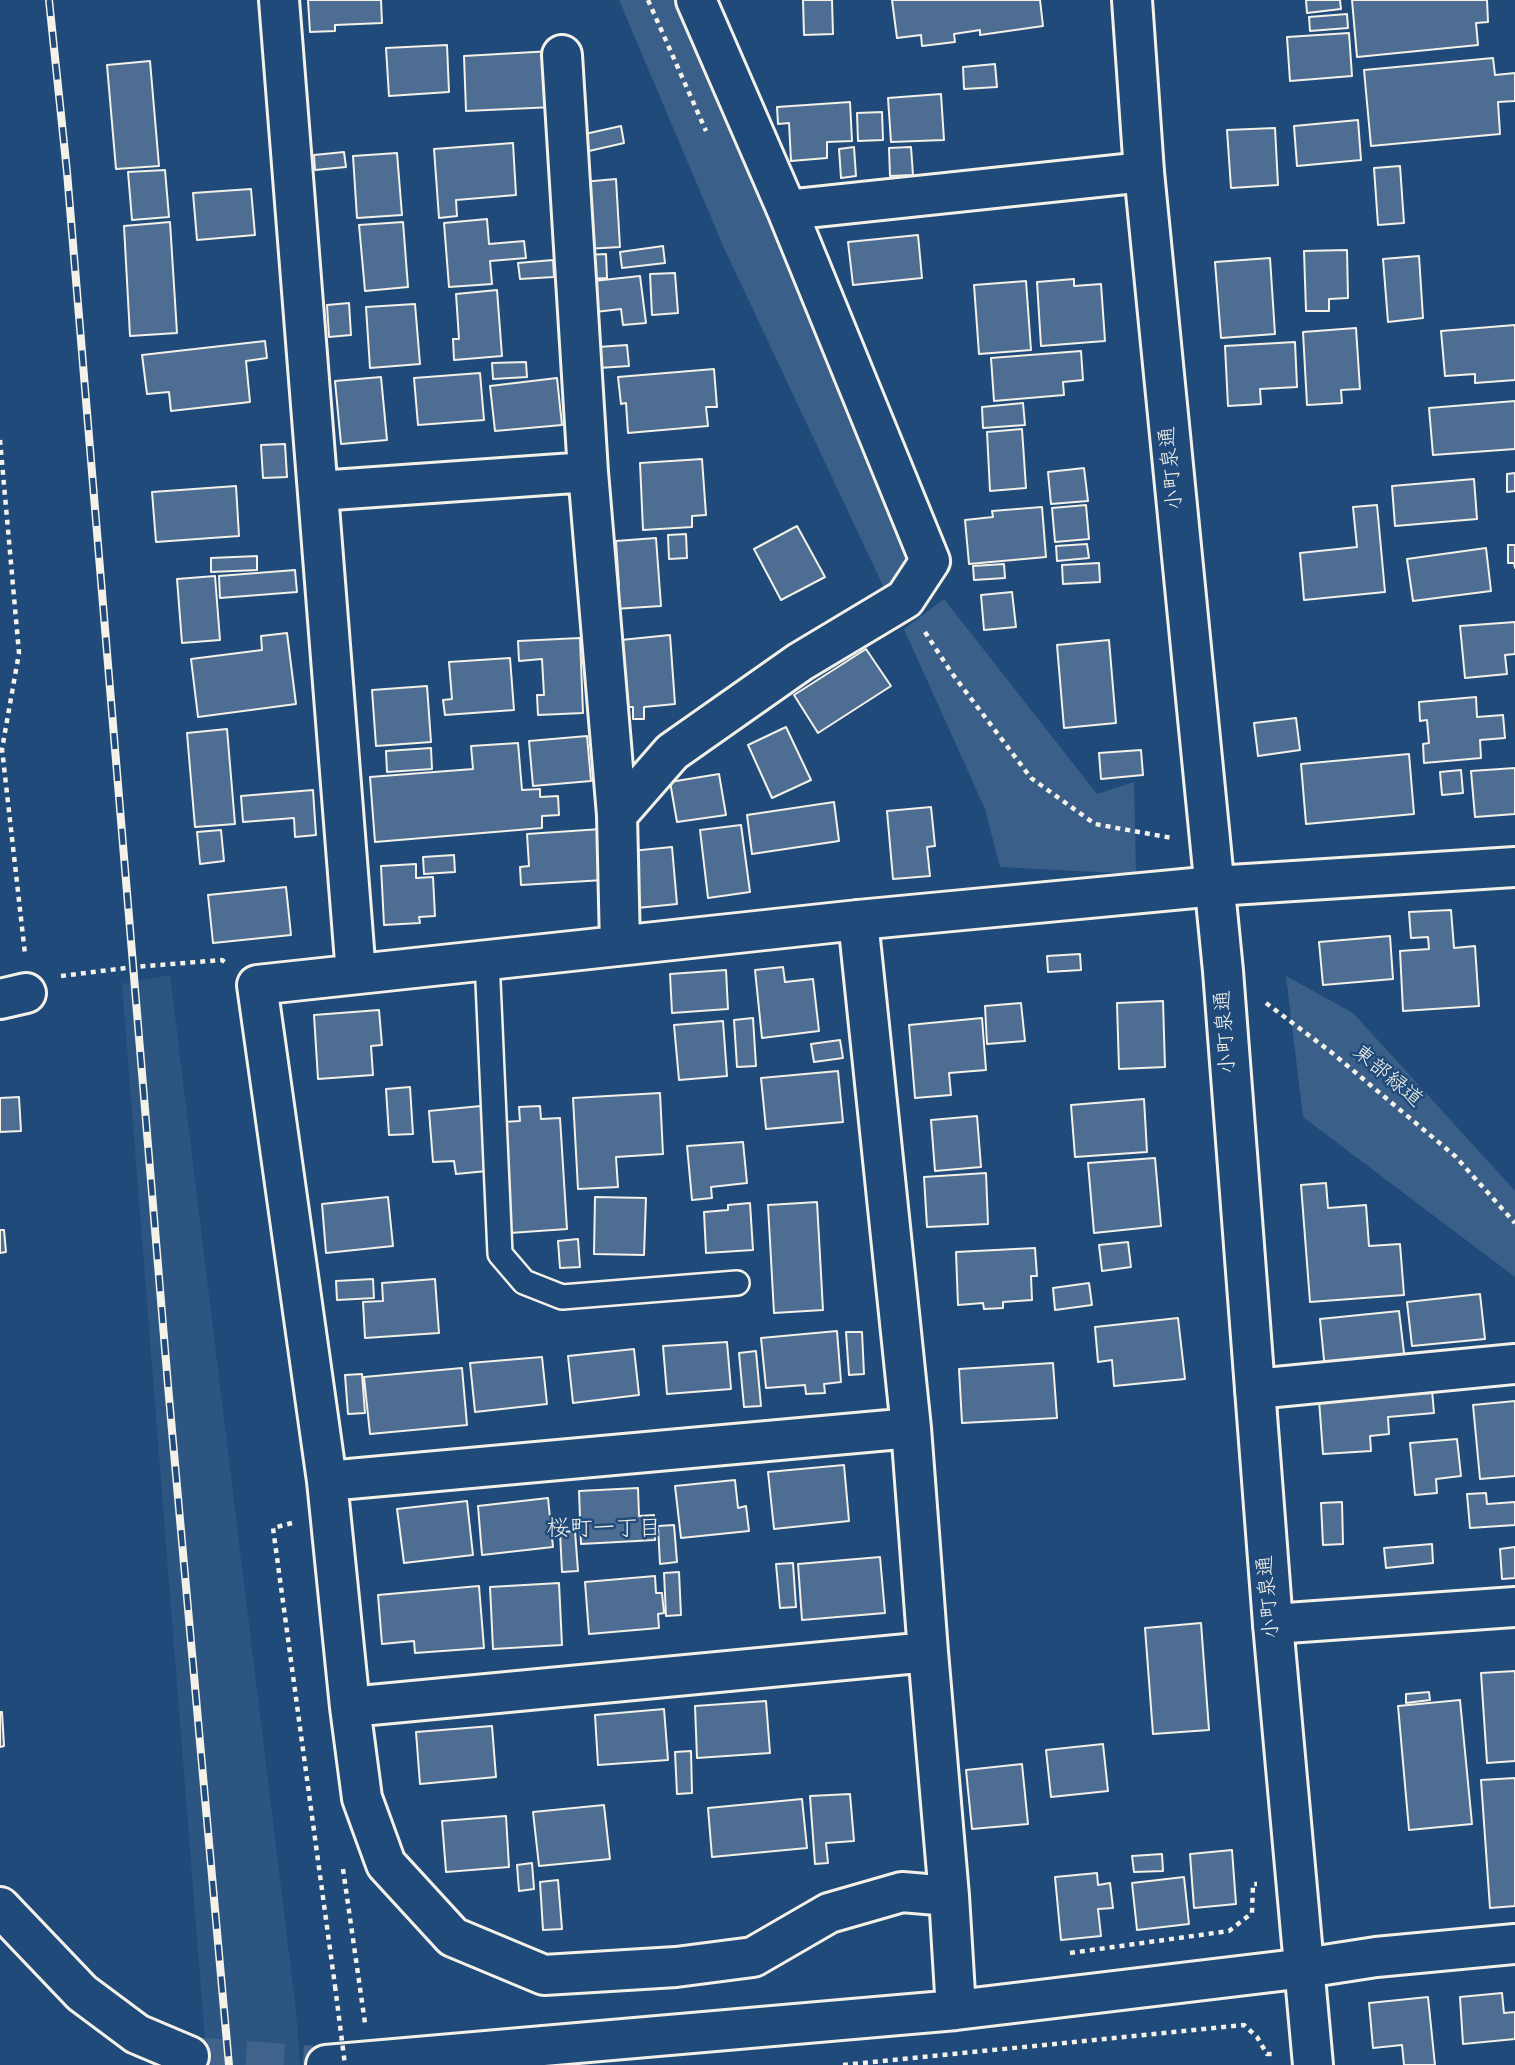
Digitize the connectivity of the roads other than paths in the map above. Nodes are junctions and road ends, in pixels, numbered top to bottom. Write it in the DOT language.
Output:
graph roads {
  1 [pos="279,0"];
  2 [pos="696,0"];
  3 [pos="1132,0"];
  4 [pos="562,55"];
  5 [pos="1144,172"];
  6 [pos="787,210"];
  7 [pos="589,471"];
  8 [pos="318,491"];
  9 [pos="617,815"];
  10 [pos="1515,867"];
  11 [pos="1216,886"];
  12 [pos="858,920"];
  13 [pos="620,945"];
  14 [pos="486,960"];
  15 [pos="356,974"];
  16 [pos="737,1283"];
  17 [pos="1515,1364"];
  18 [pos="1255,1389"];
  19 [pos="911,1428"];
  20 [pos="327,1481"];
  21 [pos="1515,1607"];
  22 [pos="1273,1624"];
  23 [pos="928,1652"];
  24 [pos="350,1707"];
  25 [pos="949,1896"];
  26 [pos="0,1907"];
  27 [pos="1515,1944"];
  28 [pos="1304,1968"];
  29 [pos="956,2010"];
  30 [pos="189,2056"];
  31 [pos="1312,2057"];
  32 [pos="326,2065"];
  1 -- 8 [label="street"];
  2 -- 6 [label="street"];
  3 -- 5 [label="street, 小町泉通"];
  4 -- 7 [label="street"];
  5 -- 6 [label="street"];
  5 -- 11 [label="street, 小町泉通"];
  6 -- 9 [label="street"];
  7 -- 8 [label="street"];
  7 -- 9 [label="street"];
  8 -- 15 [label="street"];
  9 -- 13 [label="street"];
  10 -- 11 [label="street"];
  11 -- 12 [label="street"];
  11 -- 18 [label="street, 小町泉通"];
  12 -- 13 [label="street"];
  12 -- 19 [label="street"];
  13 -- 14 [label="street"];
  14 -- 15 [label="street"];
  14 -- 16 [label="lane"];
  15 -- 20 [label="street"];
  17 -- 18 [label="street"];
  18 -- 22 [label="street, 小町泉通"];
  19 -- 20 [label="street"];
  19 -- 23 [label="street"];
  20 -- 24 [label="street"];
  21 -- 22 [label="street"];
  22 -- 28 [label="street, 小町泉通"];
  23 -- 24 [label="street"];
  23 -- 25 [label="street"];
  24 -- 25 [label="street"];
  25 -- 29 [label="street"];
  26 -- 30 [label="street"];
  27 -- 28 [label="street"];
  28 -- 29 [label="street"];
  28 -- 31 [label="street, 小町泉通"];
  29 -- 32 [label="street"];
}
